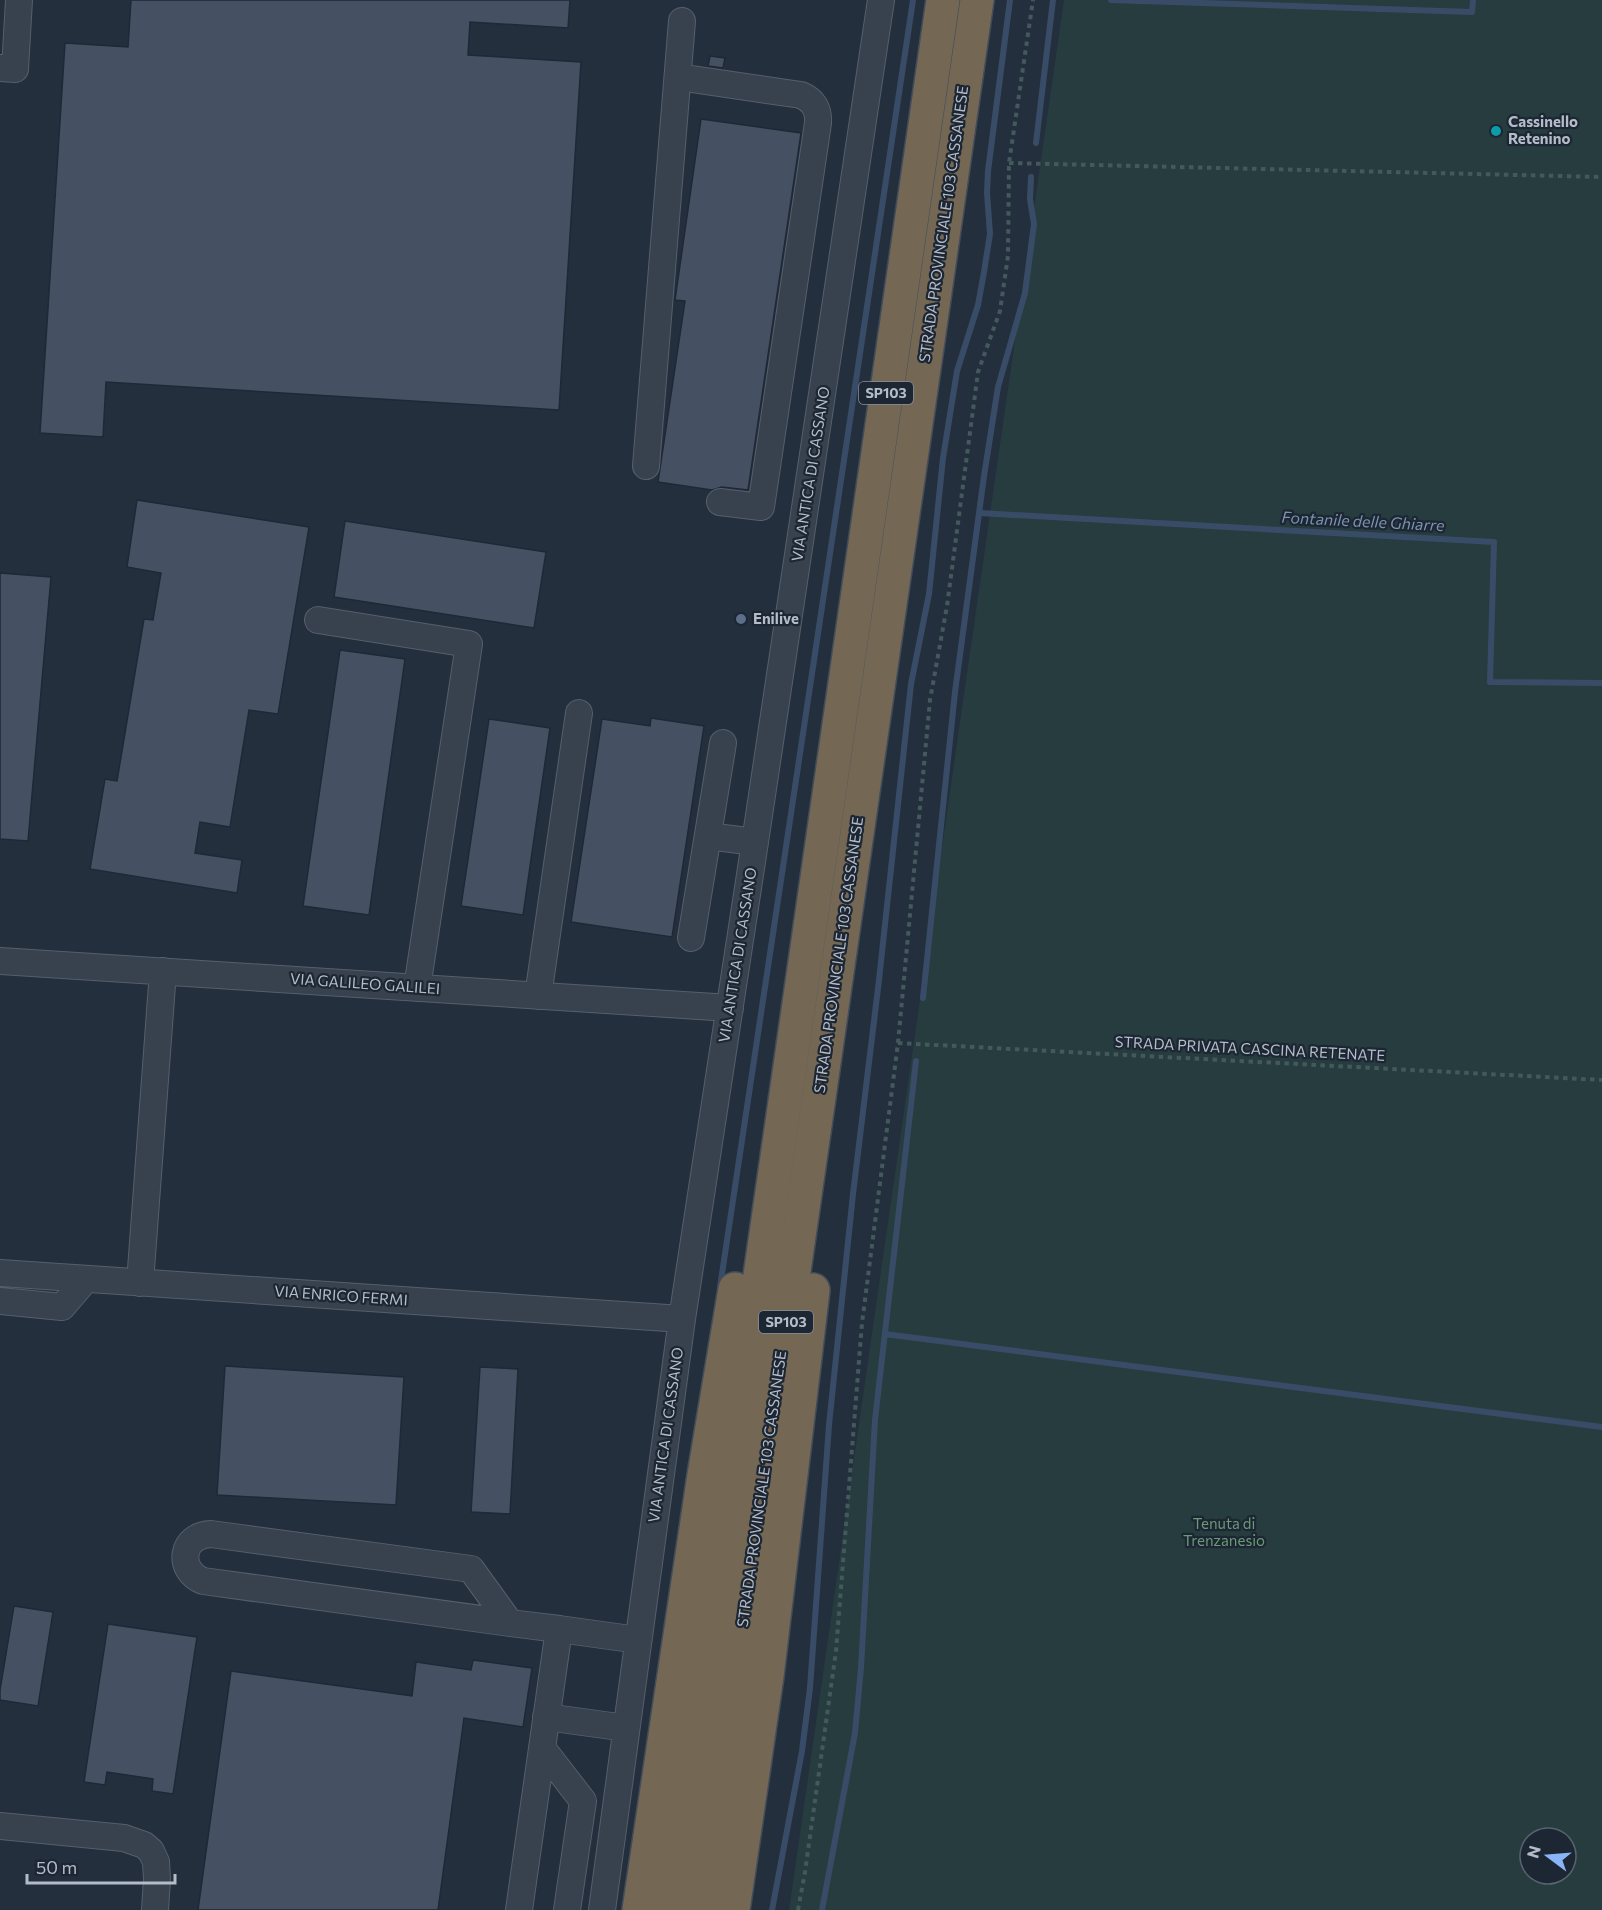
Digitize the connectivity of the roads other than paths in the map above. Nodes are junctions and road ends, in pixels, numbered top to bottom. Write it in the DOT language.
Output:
graph roads {
  1 [pos="19,0"];
  2 [pos="881,0"];
  3 [pos="943,0"];
  4 [pos="977,0"];
  5 [pos="682,21"];
  6 [pos="0,68"];
  7 [pos="678,77"];
  8 [pos="646,466"];
  9 [pos="720,502"];
  10 [pos="318,620"];
  11 [pos="579,712"];
  12 [pos="870,734"];
  13 [pos="723,743"];
  14 [pos="830,787"];
  15 [pos="708,836"];
  16 [pos="756,842"];
  17 [pos="691,938"];
  18 [pos="0,961"];
  19 [pos="163,971"];
  20 [pos="417,988"];
  21 [pos="538,996"];
  22 [pos="730,1008"];
  23 [pos="0,1273"];
  24 [pos="87,1279"];
  25 [pos="140,1283"];
  26 [pos="0,1301"];
  27 [pos="682,1319"];
  28 [pos="510,1623"];
  29 [pos="559,1629"];
  30 [pos="638,1640"];
  31 [pos="546,1717"];
  32 [pos="626,1728"];
  33 [pos="542,1748"];
  34 [pos="0,1826"];
  35 [pos="155,1910"];
  36 [pos="519,1910"];
  37 [pos="567,1910"];
  38 [pos="602,1910"];
  39 [pos="639,1910"];
  40 [pos="669,1910"];
  41 [pos="702,1910"];
  42 [pos="733,1910"];
  1 -- 6 [label="street"];
  2 -- 16 [label="street, VIA ANTICA DI CASSANO"];
  3 -- 14 [label="highway, SP103"];
  4 -- 12 [label="highway, STRADA PROVINCIALE 103 CASSANESE / SP103"];
  5 -- 7 [label="street"];
  7 -- 8 [label="street"];
  7 -- 9 [label="street"];
  10 -- 20 [label="street"];
  11 -- 21 [label="street"];
  12 -- 41 [label="highway, STRADA PROVINCIALE 103 CASSANESE / SP103"];
  12 -- 42 [label="highway, SP103"];
  13 -- 15 [label="street"];
  14 -- 39 [label="highway, SP103"];
  14 -- 40 [label="highway, SP103"];
  15 -- 16 [label="street"];
  15 -- 17 [label="street"];
  16 -- 22 [label="street, VIA ANTICA DI CASSANO"];
  18 -- 19 [label="street, VIA GALILEO GALILEI"];
  19 -- 20 [label="street, VIA GALILEO GALILEI"];
  19 -- 25 [label="street"];
  20 -- 21 [label="street, VIA GALILEO GALILEI"];
  21 -- 22 [label="street, VIA GALILEO GALILEI"];
  22 -- 27 [label="street, VIA ANTICA DI CASSANO"];
  23 -- 24 [label="street, VIA ENRICO FERMI"];
  24 -- 25 [label="street, VIA ENRICO FERMI"];
  24 -- 26 [label="street"];
  25 -- 27 [label="street, VIA ENRICO FERMI"];
  27 -- 30 [label="street, VIA ANTICA DI CASSANO"];
  28 -- 28 [label="street"];
  28 -- 29 [label="street"];
  29 -- 30 [label="street"];
  29 -- 31 [label="street"];
  30 -- 32 [label="street, VIA ANTICA DI CASSANO"];
  31 -- 32 [label="street"];
  31 -- 33 [label="street"];
  32 -- 38 [label="street, VIA ANTICA DI CASSANO"];
  33 -- 36 [label="street"];
  33 -- 37 [label="street"];
  34 -- 35 [label="street"];
}
